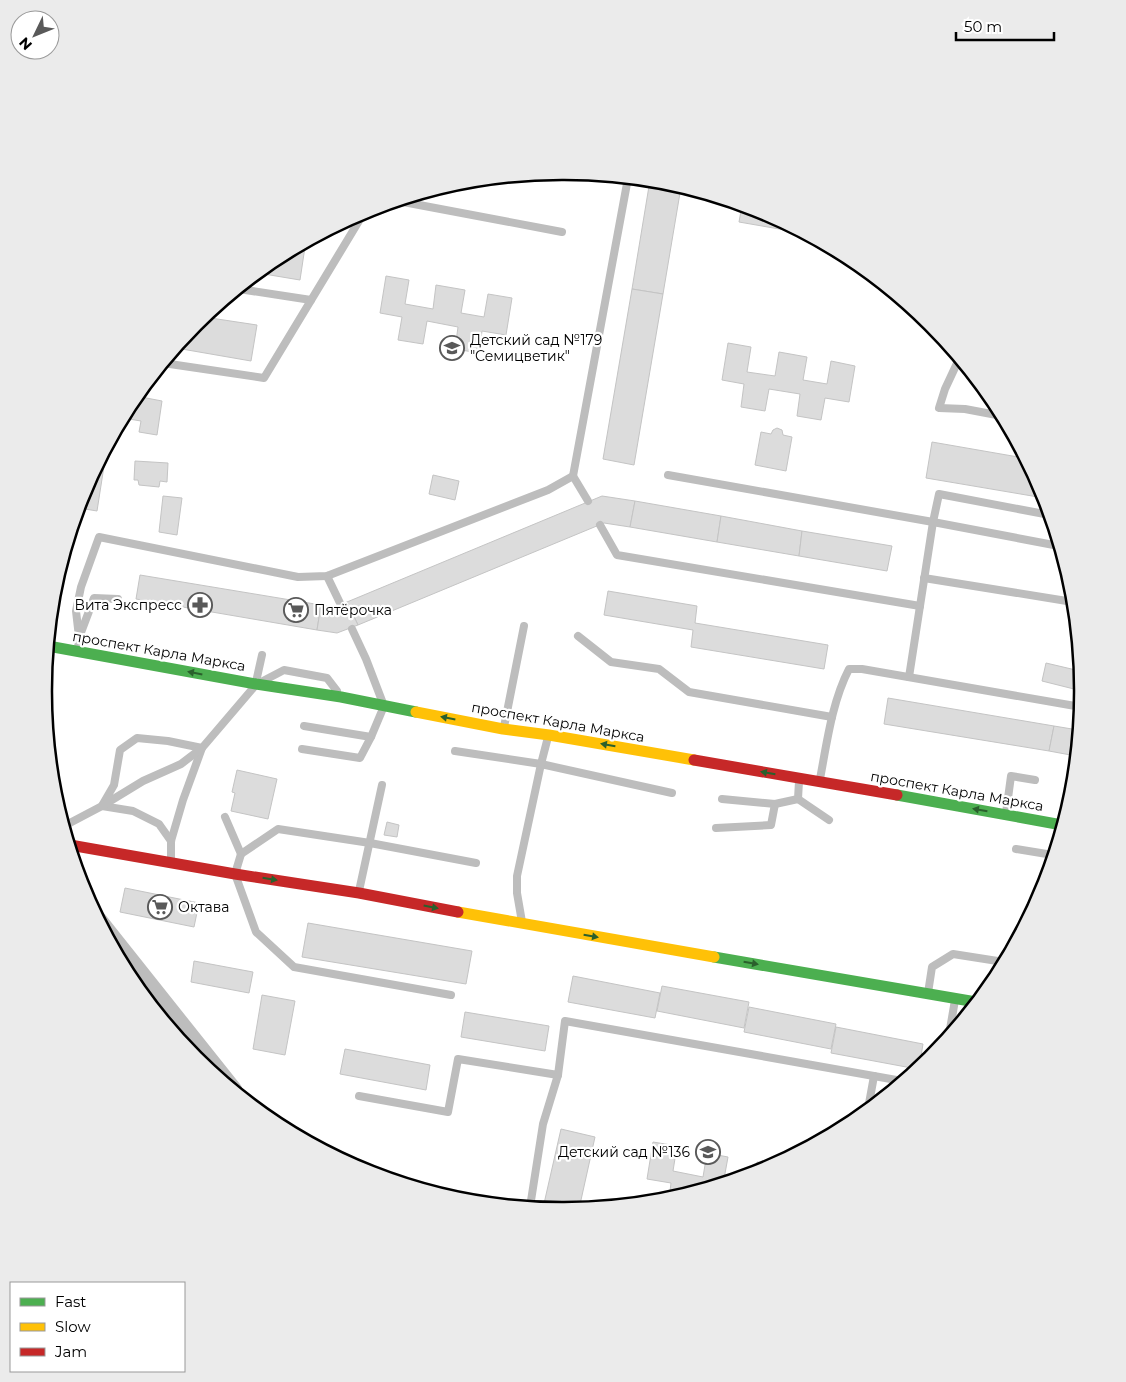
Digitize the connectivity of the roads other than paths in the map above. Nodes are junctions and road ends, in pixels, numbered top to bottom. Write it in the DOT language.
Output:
graph roads {
  1 [pos="627,185"];
  2 [pos="413,204"];
  3 [pos="358,224"];
  4 [pos="562,232"];
  5 [pos="247,290"];
  6 [pos="311,300"];
  7 [pos="171,364"];
  8 [pos="956,365"];
  9 [pos="991,414"];
  10 [pos="668,475"];
  11 [pos="573,476"];
  12 [pos="588,501"];
  13 [pos="1041,513"];
  14 [pos="933,522"];
  15 [pos="600,525"];
  16 [pos="1051,545"];
  17 [pos="327,576"];
  18 [pos="924,578"];
  19 [pos="118,599"];
  20 [pos="1065,601"];
  21 [pos="340,603"];
  22 [pos="920,606"];
  23 [pos="524,626"];
  24 [pos="352,629"];
  25 [pos="578,636"];
  26 [pos="79,637"];
  27 [pos="55,647"];
  28 [pos="78,651"];
  29 [pos="262,655"];
  30 [pos="908,677"];
  31 [pos="256,684"];
  32 [pos="341,697"];
  33 [pos="384,706"];
  34 [pos="1073,706"];
  35 [pos="832,717"];
  36 [pos="304,726"];
  37 [pos="503,729"];
  38 [pos="549,735"];
  39 [pos="371,737"];
  40 [pos="202,748"];
  41 [pos="302,749"];
  42 [pos="455,752"];
  43 [pos="541,764"];
  44 [pos="799,779"];
  45 [pos="1035,780"];
  46 [pos="820,781"];
  47 [pos="382,785"];
  48 [pos="672,793"];
  49 [pos="722,799"];
  50 [pos="798,799"];
  51 [pos="775,804"];
  52 [pos="102,806"];
  53 [pos="1006,815"];
  54 [pos="224,817"];
  55 [pos="829,820"];
  56 [pos="70,823"];
  57 [pos="1056,824"];
  58 [pos="716,828"];
  59 [pos="171,841"];
  60 [pos="370,843"];
  61 [pos="77,846"];
  62 [pos="1016,849"];
  63 [pos="241,854"];
  64 [pos="1046,854"];
  65 [pos="171,863"];
  66 [pos="476,863"];
  67 [pos="235,874"];
  68 [pos="359,893"];
  69 [pos="522,924"];
  70 [pos="123,949"];
  71 [pos="996,961"];
  72 [pos="928,994"];
  73 [pos="451,995"];
  74 [pos="955,998"];
  75 [pos="969,1001"];
  76 [pos="951,1023"];
  77 [pos="214,1063"];
  78 [pos="558,1076"];
  79 [pos="874,1076"];
  80 [pos="894,1080"];
  81 [pos="359,1096"];
  82 [pos="870,1099"];
  83 [pos="531,1200"];
  1 -- 11 [label="lane"];
  2 -- 4 [label="lane"];
  3 -- 6 [label="lane"];
  5 -- 6 [label="lane"];
  6 -- 7 [label="lane"];
  8 -- 9 [label="lane"];
  10 -- 14 [label="lane"];
  11 -- 12 [label="lane"];
  11 -- 17 [label="lane"];
  13 -- 14 [label="lane"];
  14 -- 16 [label="lane"];
  14 -- 18 [label="lane"];
  15 -- 22 [label="lane"];
  17 -- 21 [label="lane"];
  17 -- 26 [label="lane"];
  18 -- 20 [label="lane"];
  18 -- 22 [label="lane"];
  19 -- 26 [label="lane"];
  22 -- 30 [label="lane"];
  23 -- 37 [label="lane"];
  24 -- 33 [label="lane"];
  25 -- 35 [label="lane"];
  26 -- 28 [label="lane"];
  27 -- 28 [label="main road, проспект Карла Маркса"];
  31 -- 28 [label="main road, проспект Карла Маркса, one-way"];
  29 -- 31 [label="lane"];
  30 -- 34 [label="lane"];
  30 -- 35 [label="lane"];
  31 -- 32 [label="main road, проспект Карла Маркса"];
  31 -- 32 [label="lane"];
  31 -- 40 [label="lane"];
  32 -- 33 [label="main road, проспект Карла Маркса"];
  37 -- 33 [label="main road, проспект Карла Маркса, one-way"];
  33 -- 39 [label="lane"];
  35 -- 46 [label="lane"];
  36 -- 39 [label="lane"];
  37 -- 38 [label="main road, проспект Карла Маркса"];
  38 -- 43 [label="lane"];
  44 -- 38 [label="main road, проспект Карла Маркса, one-way"];
  39 -- 41 [label="lane"];
  40 -- 52 [label="lane"];
  40 -- 52 [label="lane"];
  40 -- 59 [label="lane"];
  42 -- 43 [label="lane"];
  43 -- 48 [label="lane"];
  43 -- 69 [label="lane"];
  44 -- 46 [label="main road, проспект Карла Маркса"];
  44 -- 50 [label="lane"];
  45 -- 53 [label="lane"];
  53 -- 46 [label="main road, проспект Карла Маркса, one-way"];
  47 -- 60 [label="lane"];
  49 -- 51 [label="lane"];
  50 -- 51 [label="lane"];
  50 -- 55 [label="lane"];
  51 -- 58 [label="lane"];
  52 -- 56 [label="lane"];
  52 -- 59 [label="lane"];
  53 -- 57 [label="main road, проспект Карла Маркса"];
  54 -- 63 [label="lane"];
  59 -- 65 [label="lane"];
  60 -- 63 [label="lane"];
  60 -- 66 [label="lane"];
  60 -- 68 [label="lane"];
  61 -- 65 [label="main road"];
  62 -- 64 [label="lane"];
  63 -- 67 [label="lane"];
  65 -- 67 [label="main road"];
  67 -- 68 [label="main road, one-way"];
  67 -- 73 [label="lane"];
  68 -- 69 [label="main road, one-way"];
  69 -- 72 [label="main road, one-way"];
  70 -- 77 [label="street"];
  71 -- 72 [label="lane"];
  72 -- 74 [label="main road"];
  74 -- 75 [label="main road"];
  74 -- 76 [label="lane"];
  78 -- 79 [label="lane"];
  78 -- 81 [label="lane"];
  78 -- 83 [label="lane"];
  79 -- 80 [label="lane"];
  79 -- 82 [label="lane"];
}
